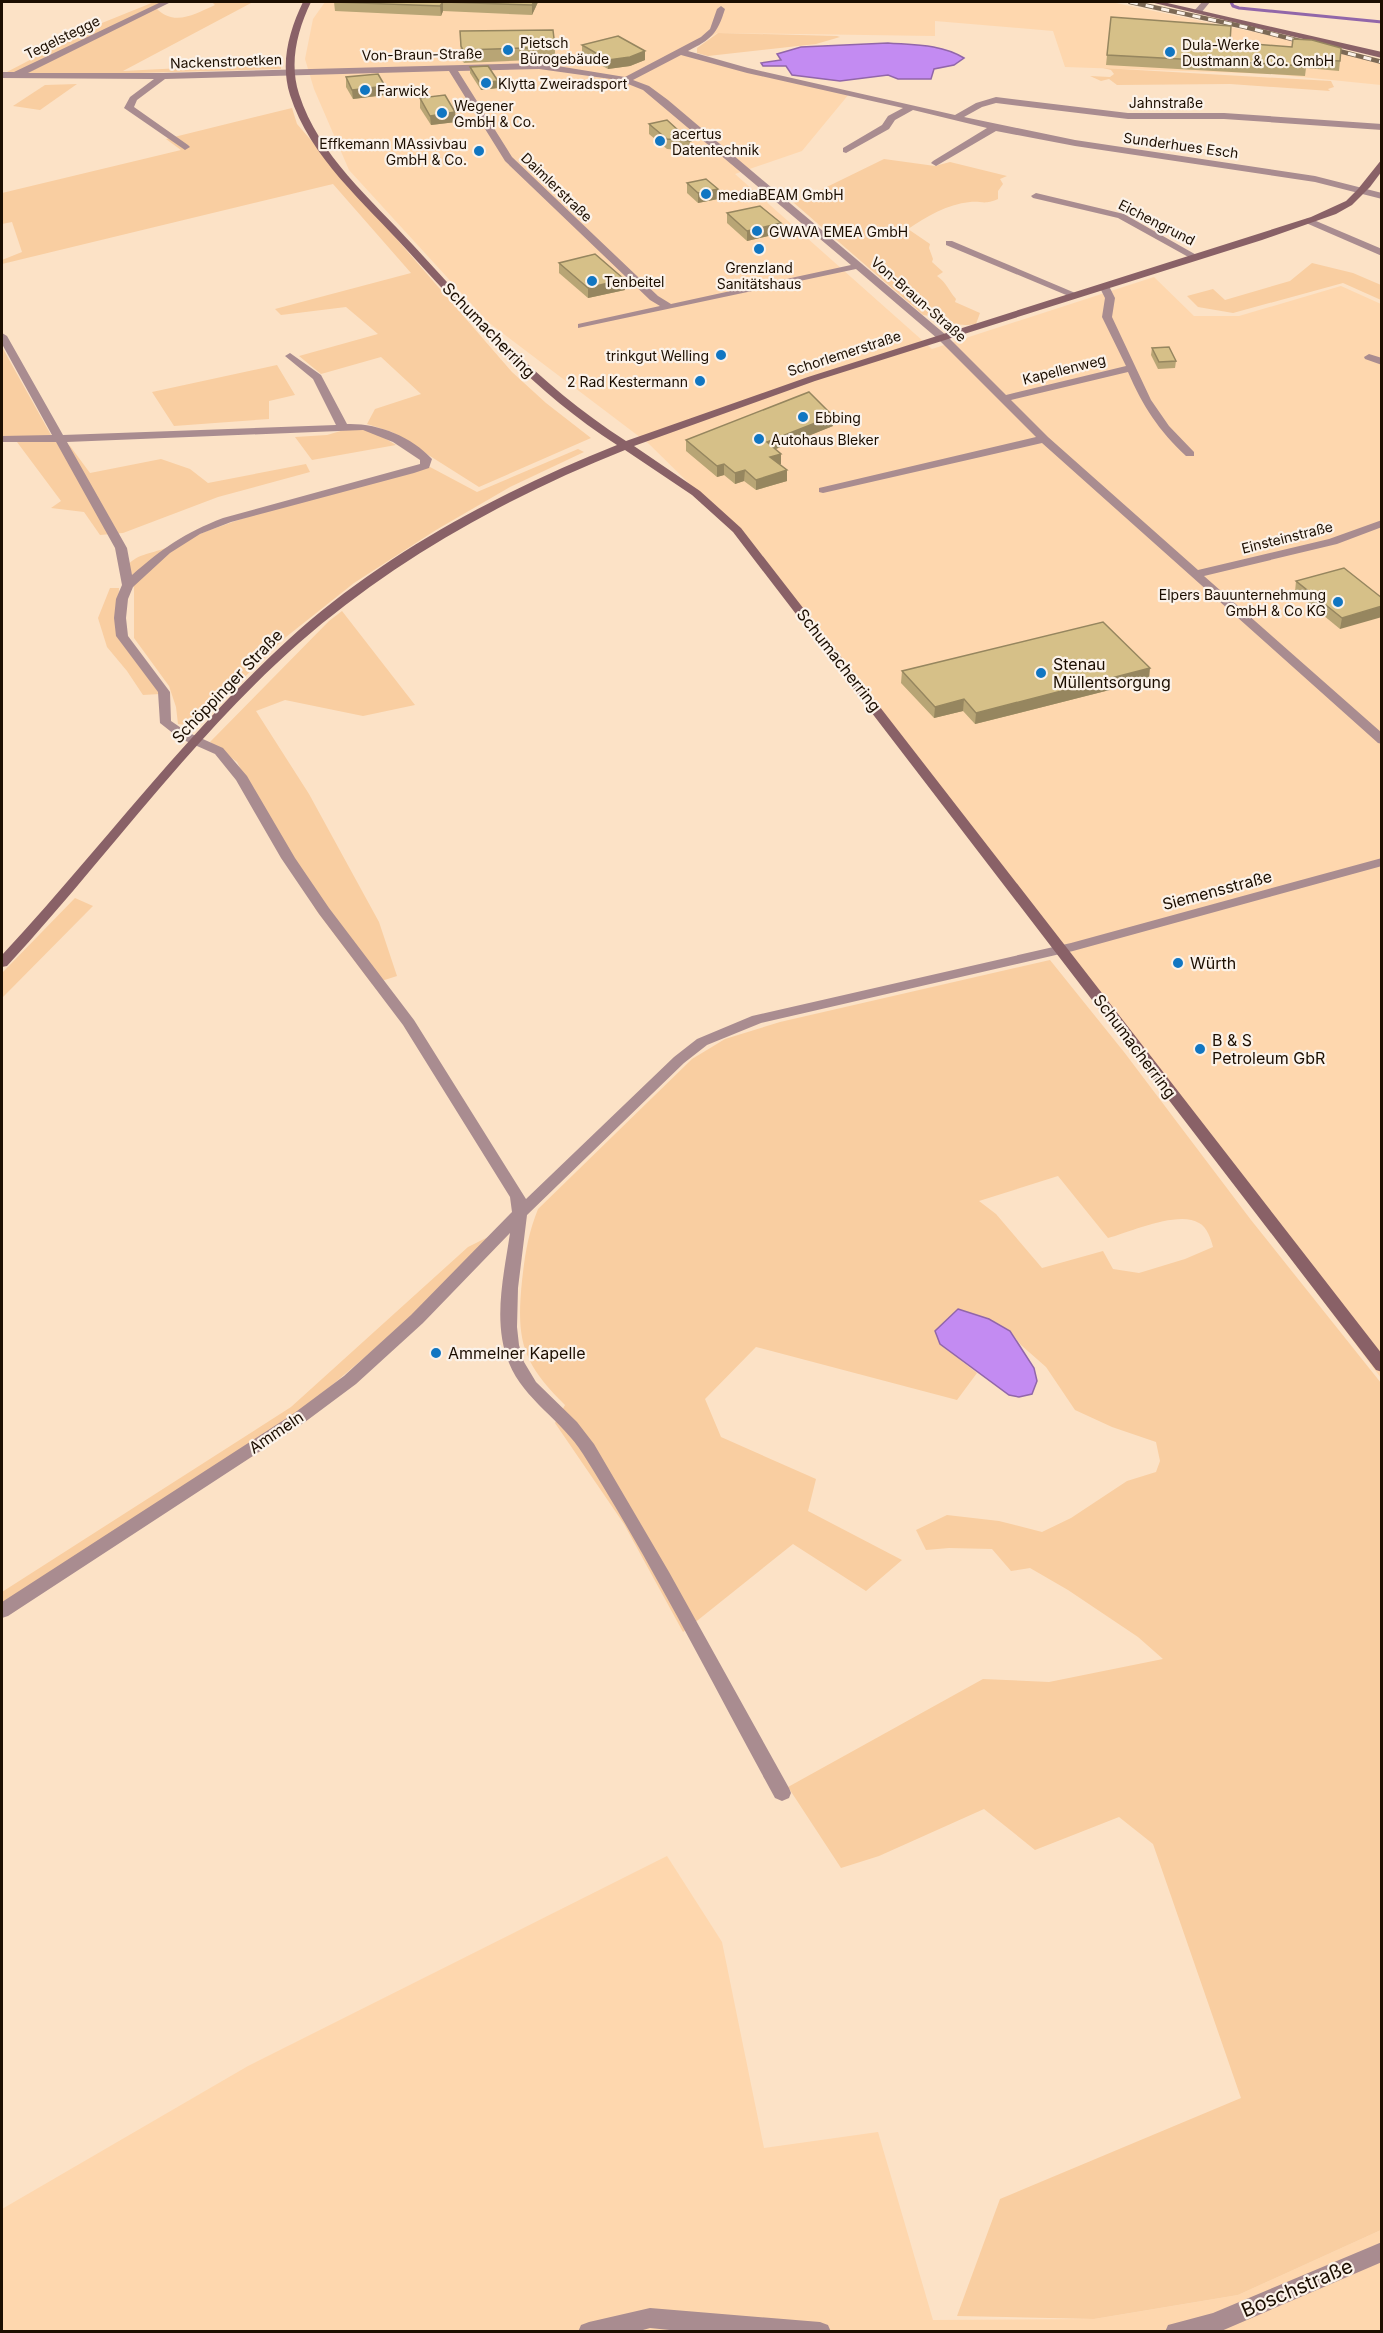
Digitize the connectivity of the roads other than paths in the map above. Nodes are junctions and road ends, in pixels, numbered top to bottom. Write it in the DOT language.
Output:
graph roads {
  1 [pos="167,2"];
  2 [pos="307,2"];
  3 [pos="1154,2"];
  4 [pos="1206,2"];
  5 [pos="721,9"];
  6 [pos="1198,11"];
  7 [pos="681,52"];
  8 [pos="1382,55"];
  9 [pos="452,68"];
  10 [pos="290,73"];
  11 [pos="2,75"];
  12 [pos="13,76"];
  13 [pos="163,76"];
  14 [pos="626,80"];
  15 [pos="2,84"];
  16 [pos="911,106"];
  17 [pos="956,118"];
  18 [pos="1382,127"];
  19 [pos="994,128"];
  20 [pos="185,147"];
  21 [pos="846,150"];
  22 [pos="1382,162"];
  23 [pos="936,163"];
  24 [pos="1363,191"];
  25 [pos="1036,196"];
  26 [pos="1382,196"];
  27 [pos="1309,221"];
  28 [pos="949,243"];
  29 [pos="1382,253"];
  30 [pos="1195,257"];
  31 [pos="858,266"];
  32 [pos="1104,286"];
  33 [pos="1075,295"];
  34 [pos="668,306"];
  35 [pos="582,326"];
  36 [pos="2,336"];
  37 [pos="942,337"];
  38 [pos="290,356"];
  39 [pos="1369,357"];
  40 [pos="1382,362"];
  41 [pos="1131,368"];
  42 [pos="1004,399"];
  43 [pos="343,428"];
  44 [pos="2,439"];
  45 [pos="1044,439"];
  46 [pos="60,440"];
  47 [pos="623,445"];
  48 [pos="1190,454"];
  49 [pos="823,489"];
  50 [pos="1382,523"];
  51 [pos="1197,574"];
  52 [pos="128,585"];
  53 [pos="196,740"];
  54 [pos="1382,740"];
  55 [pos="1382,862"];
  56 [pos="1062,950"];
  57 [pos="2,963"];
  58 [pos="519,1214"];
  59 [pos="1382,1366"];
  60 [pos="2,1611"];
  61 [pos="782,1793"];
  62 [pos="1382,2252"];
  63 [pos="590,2331"];
  64 [pos="820,2331"];
  65 [pos="1176,2331"];
  1 -- 12 [label="street, Tegelstegge"];
  2 -- 10 [label="main road, Schumacherring"];
  3 -- 6 [label="main road"];
  4 -- 6 [label="street"];
  5 -- 7 [label="street"];
  6 -- 8 [label="main road"];
  7 -- 14 [label="street"];
  7 -- 16 [label="street, Sunderhues Esch"];
  9 -- 10 [label="street, Von-Braun-Straße"];
  9 -- 14 [label="street, Von-Braun-Straße"];
  9 -- 34 [label="street, Daimlerstraße"];
  10 -- 13 [label="street, Nackenstroetken"];
  10 -- 47 [label="main road, Schumacherring"];
  11 -- 12 [label="street, Nackenstroetken"];
  12 -- 13 [label="street, Nackenstroetken"];
  12 -- 15 [label="street, Tegelstegge"];
  13 -- 20 [label="street, Nackenstroetken"];
  14 -- 31 [label="street, Von-Braun-Straße"];
  16 -- 17 [label="street, Sunderhues Esch"];
  16 -- 21 [label="street"];
  17 -- 18 [label="street, Jahnstraße"];
  17 -- 19 [label="street, Sunderhues Esch"];
  19 -- 23 [label="street"];
  19 -- 24 [label="street, Sunderhues Esch"];
  22 -- 24 [label="main road, Schorlemerstraße"];
  24 -- 26 [label="street, Sunderhues Esch"];
  24 -- 27 [label="main road, Schorlemerstraße"];
  25 -- 30 [label="street, Eichengrund"];
  27 -- 29 [label="street"];
  27 -- 30 [label="main road, Schorlemerstraße"];
  28 -- 33 [label="street"];
  30 -- 32 [label="main road, Schorlemerstraße"];
  31 -- 34 [label="street"];
  31 -- 37 [label="street, Von-Braun-Straße"];
  32 -- 33 [label="main road, Schorlemerstraße"];
  32 -- 41 [label="street, Kapellenweg"];
  33 -- 37 [label="main road, Schorlemerstraße"];
  34 -- 35 [label="street"];
  36 -- 46 [label="street"];
  37 -- 42 [label="street, Von-Braun-Straße"];
  37 -- 47 [label="main road, Schorlemerstraße"];
  38 -- 43 [label="street"];
  39 -- 40 [label="street"];
  41 -- 42 [label="street, Kapellenweg"];
  41 -- 48 [label="street, Kapellenweg"];
  42 -- 45 [label="street, Von-Braun-Straße"];
  43 -- 46 [label="street"];
  43 -- 52 [label="street"];
  44 -- 46 [label="street"];
  45 -- 49 [label="street"];
  45 -- 51 [label="street, Von-Braun-Straße"];
  46 -- 52 [label="street"];
  47 -- 53 [label="main road, Schöppinger Straße"];
  47 -- 56 [label="main road, Schumacherring"];
  50 -- 51 [label="street, Einsteinstraße"];
  51 -- 54 [label="street, Von-Braun-Straße"];
  52 -- 53 [label="street"];
  53 -- 57 [label="main road, Schöppinger Straße"];
  53 -- 58 [label="street"];
  55 -- 56 [label="street, Siemensstraße"];
  56 -- 58 [label="street, Siemensstraße"];
  56 -- 59 [label="main road, Schumacherring"];
  58 -- 60 [label="street, Ammeln"];
  58 -- 61 [label="street"];
  62 -- 65 [label="street, Boschstraße"];
  63 -- 64 [label="street"];
}
